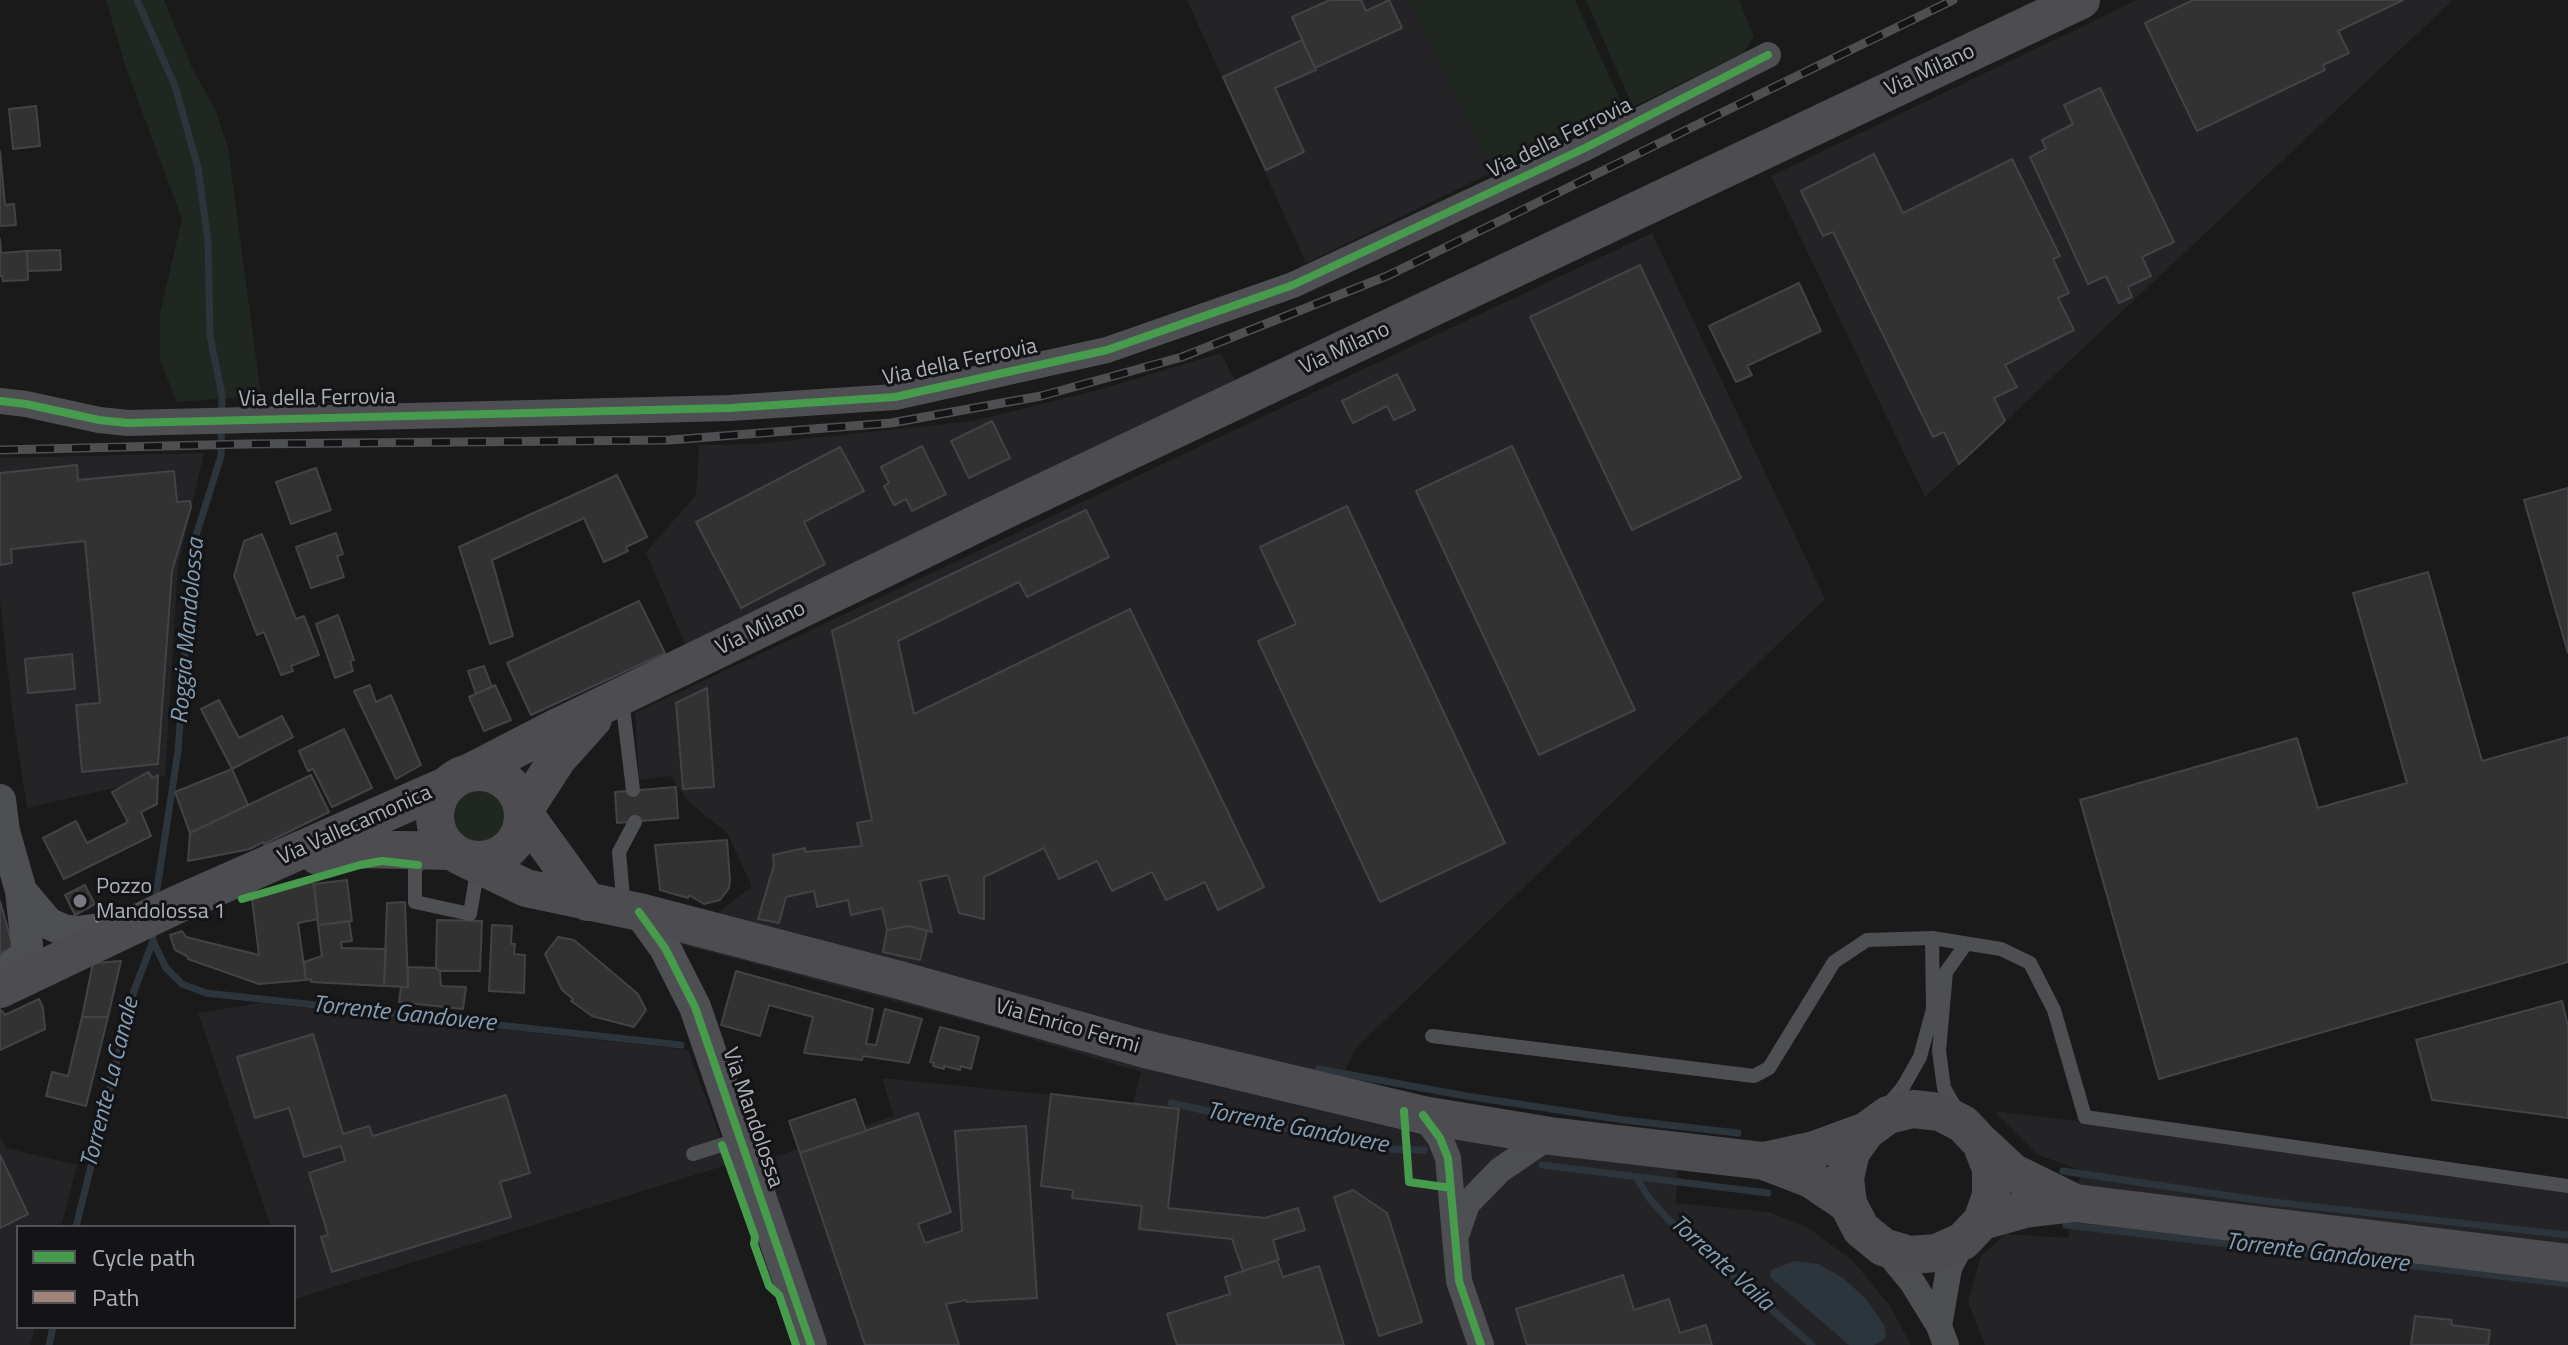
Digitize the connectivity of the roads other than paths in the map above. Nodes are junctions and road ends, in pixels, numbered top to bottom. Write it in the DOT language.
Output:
graph roads {
  1 [pos="2081,0"];
  2 [pos="1768,55"];
  3 [pos="0,401"];
  4 [pos="616,700"];
  5 [pos="459,779"];
  6 [pos="633,790"];
  7 [pos="0,800"];
  8 [pos="523,812"];
  9 [pos="635,822"];
  10 [pos="455,856"];
  11 [pos="264,867"];
  12 [pos="21,891"];
  13 [pos="617,907"];
  14 [pos="127,928"];
  15 [pos="1932,938"];
  16 [pos="1966,944"];
  17 [pos="0,976"];
  18 [pos="0,989"];
  19 [pos="1432,1036"];
  20 [pos="1423,1115"];
  21 [pos="736,1127"];
  22 [pos="1866,1131"];
  23 [pos="1972,1134"];
  24 [pos="1550,1136"];
  25 [pos="693,1154"];
  26 [pos="1764,1161"];
  27 [pos="2568,1186"];
  28 [pos="2075,1203"];
  29 [pos="1848,1204"];
  30 [pos="1972,1231"];
  31 [pos="1454,1240"];
  32 [pos="1883,1247"];
  33 [pos="2568,1263"];
  34 [pos="1942,1336"];
  35 [pos="811,1345"];
  36 [pos="1481,1345"];
  1 -- 4 [label="main road, Via Milano"];
  2 -- 3 [label="street, Via della Ferrovia"];
  4 -- 5 [label="main road, Via Milano"];
  4 -- 6 [label="lane"];
  4 -- 8 [label="main road, Via Milano"];
  5 -- 8 [label="main road"];
  5 -- 10 [label="main road"];
  5 -- 11 [label="main road, Via Vallecamonica"];
  7 -- 12 [label="street"];
  8 -- 10 [label="main road"];
  8 -- 13 [label="main road"];
  9 -- 13 [label="lane"];
  10 -- 11 [label="main road, Via Vallecamonica"];
  10 -- 13 [label="main road, Via Enrico Fermi"];
  11 -- 14 [label="main road, Via Vallecamonica"];
  12 -- 14 [label="street"];
  12 -- 17 [label="street"];
  13 -- 20 [label="main road, Via Enrico Fermi"];
  13 -- 21 [label="street, Via Mandolossa"];
  14 -- 18 [label="main road, Via Vallecamonica"];
  15 -- 16 [label="lane"];
  15 -- 19 [label="lane"];
  15 -- 22 [label="lane"];
  16 -- 23 [label="lane"];
  16 -- 27 [label="lane"];
  20 -- 24 [label="main road, Via Enrico Fermi"];
  20 -- 31 [label="street"];
  21 -- 25 [label="lane"];
  21 -- 35 [label="street, Via Mandolossa"];
  22 -- 23 [label="main road"];
  22 -- 26 [label="main road"];
  22 -- 29 [label="main road"];
  23 -- 28 [label="main road"];
  23 -- 30 [label="main road"];
  24 -- 26 [label="main road, Via Enrico Fermi"];
  24 -- 31 [label="street"];
  26 -- 29 [label="main road"];
  28 -- 30 [label="main road"];
  28 -- 33 [label="main road"];
  29 -- 32 [label="main road"];
  30 -- 32 [label="main road"];
  30 -- 34 [label="street"];
  31 -- 36 [label="street"];
  32 -- 34 [label="street"];
}
